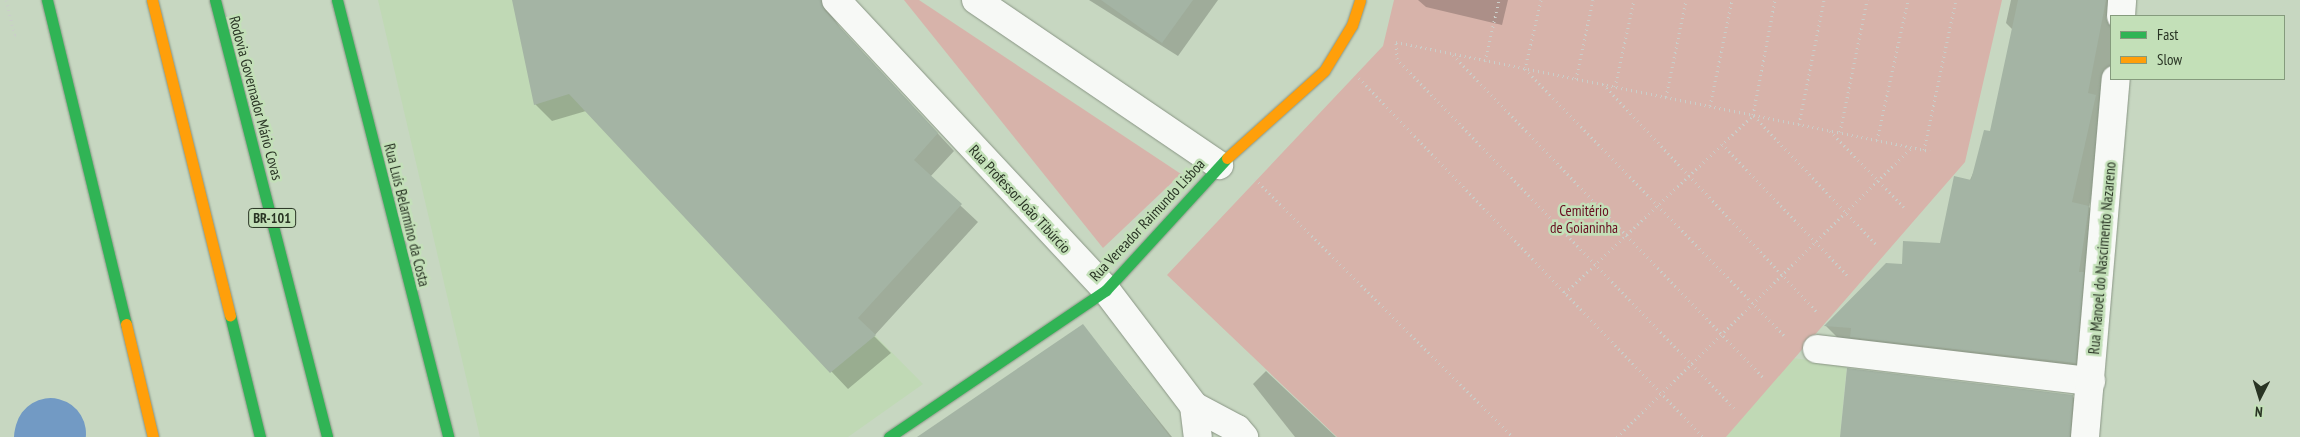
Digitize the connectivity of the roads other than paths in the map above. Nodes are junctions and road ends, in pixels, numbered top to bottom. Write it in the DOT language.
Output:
graph roads {
  1 [pos="47,0"];
  2 [pos="152,0"];
  3 [pos="215,0"];
  4 [pos="337,0"];
  5 [pos="836,0"];
  6 [pos="976,0"];
  7 [pos="1360,0"];
  8 [pos="2122,0"];
  9 [pos="2121,15"];
  10 [pos="2116,80"];
  11 [pos="1219,165"];
  12 [pos="1106,290"];
  13 [pos="1804,346"];
  14 [pos="2091,381"];
  15 [pos="1194,406"];
  16 [pos="153,437"];
  17 [pos="260,437"];
  18 [pos="327,437"];
  19 [pos="448,437"];
  20 [pos="889,437"];
  21 [pos="1198,437"];
  22 [pos="1244,437"];
  23 [pos="2085,437"];
  1 -- 16 [label="main road"];
  2 -- 17 [label="main road"];
  3 -- 18 [label="main road, Rodovia Governador Mário Covas / BR-101"];
  4 -- 19 [label="main road, Rua Luís Belarmino da Costa"];
  5 -- 12 [label="street, Rua Professor João Tibúrcio"];
  6 -- 11 [label="street"];
  7 -- 11 [label="main road, Rua Vereador Raimundo Lisboa"];
  8 -- 9 [label="street"];
  10 -- 14 [label="street, Rua Manoel do Nascimento Nazareno"];
  11 -- 12 [label="main road, Rua Vereador Raimundo Lisboa"];
  12 -- 15 [label="street, Rua Professor João Tibúrcio"];
  12 -- 20 [label="main road, Rua Vereador Raimundo Lisboa"];
  13 -- 14 [label="street"];
  14 -- 23 [label="street, Rua Manoel do Nascimento Nazareno"];
  15 -- 21 [label="street, Rua Professor João Tibúrcio"];
  15 -- 22 [label="street, Rua Professor João Tibúrcio"];
}
